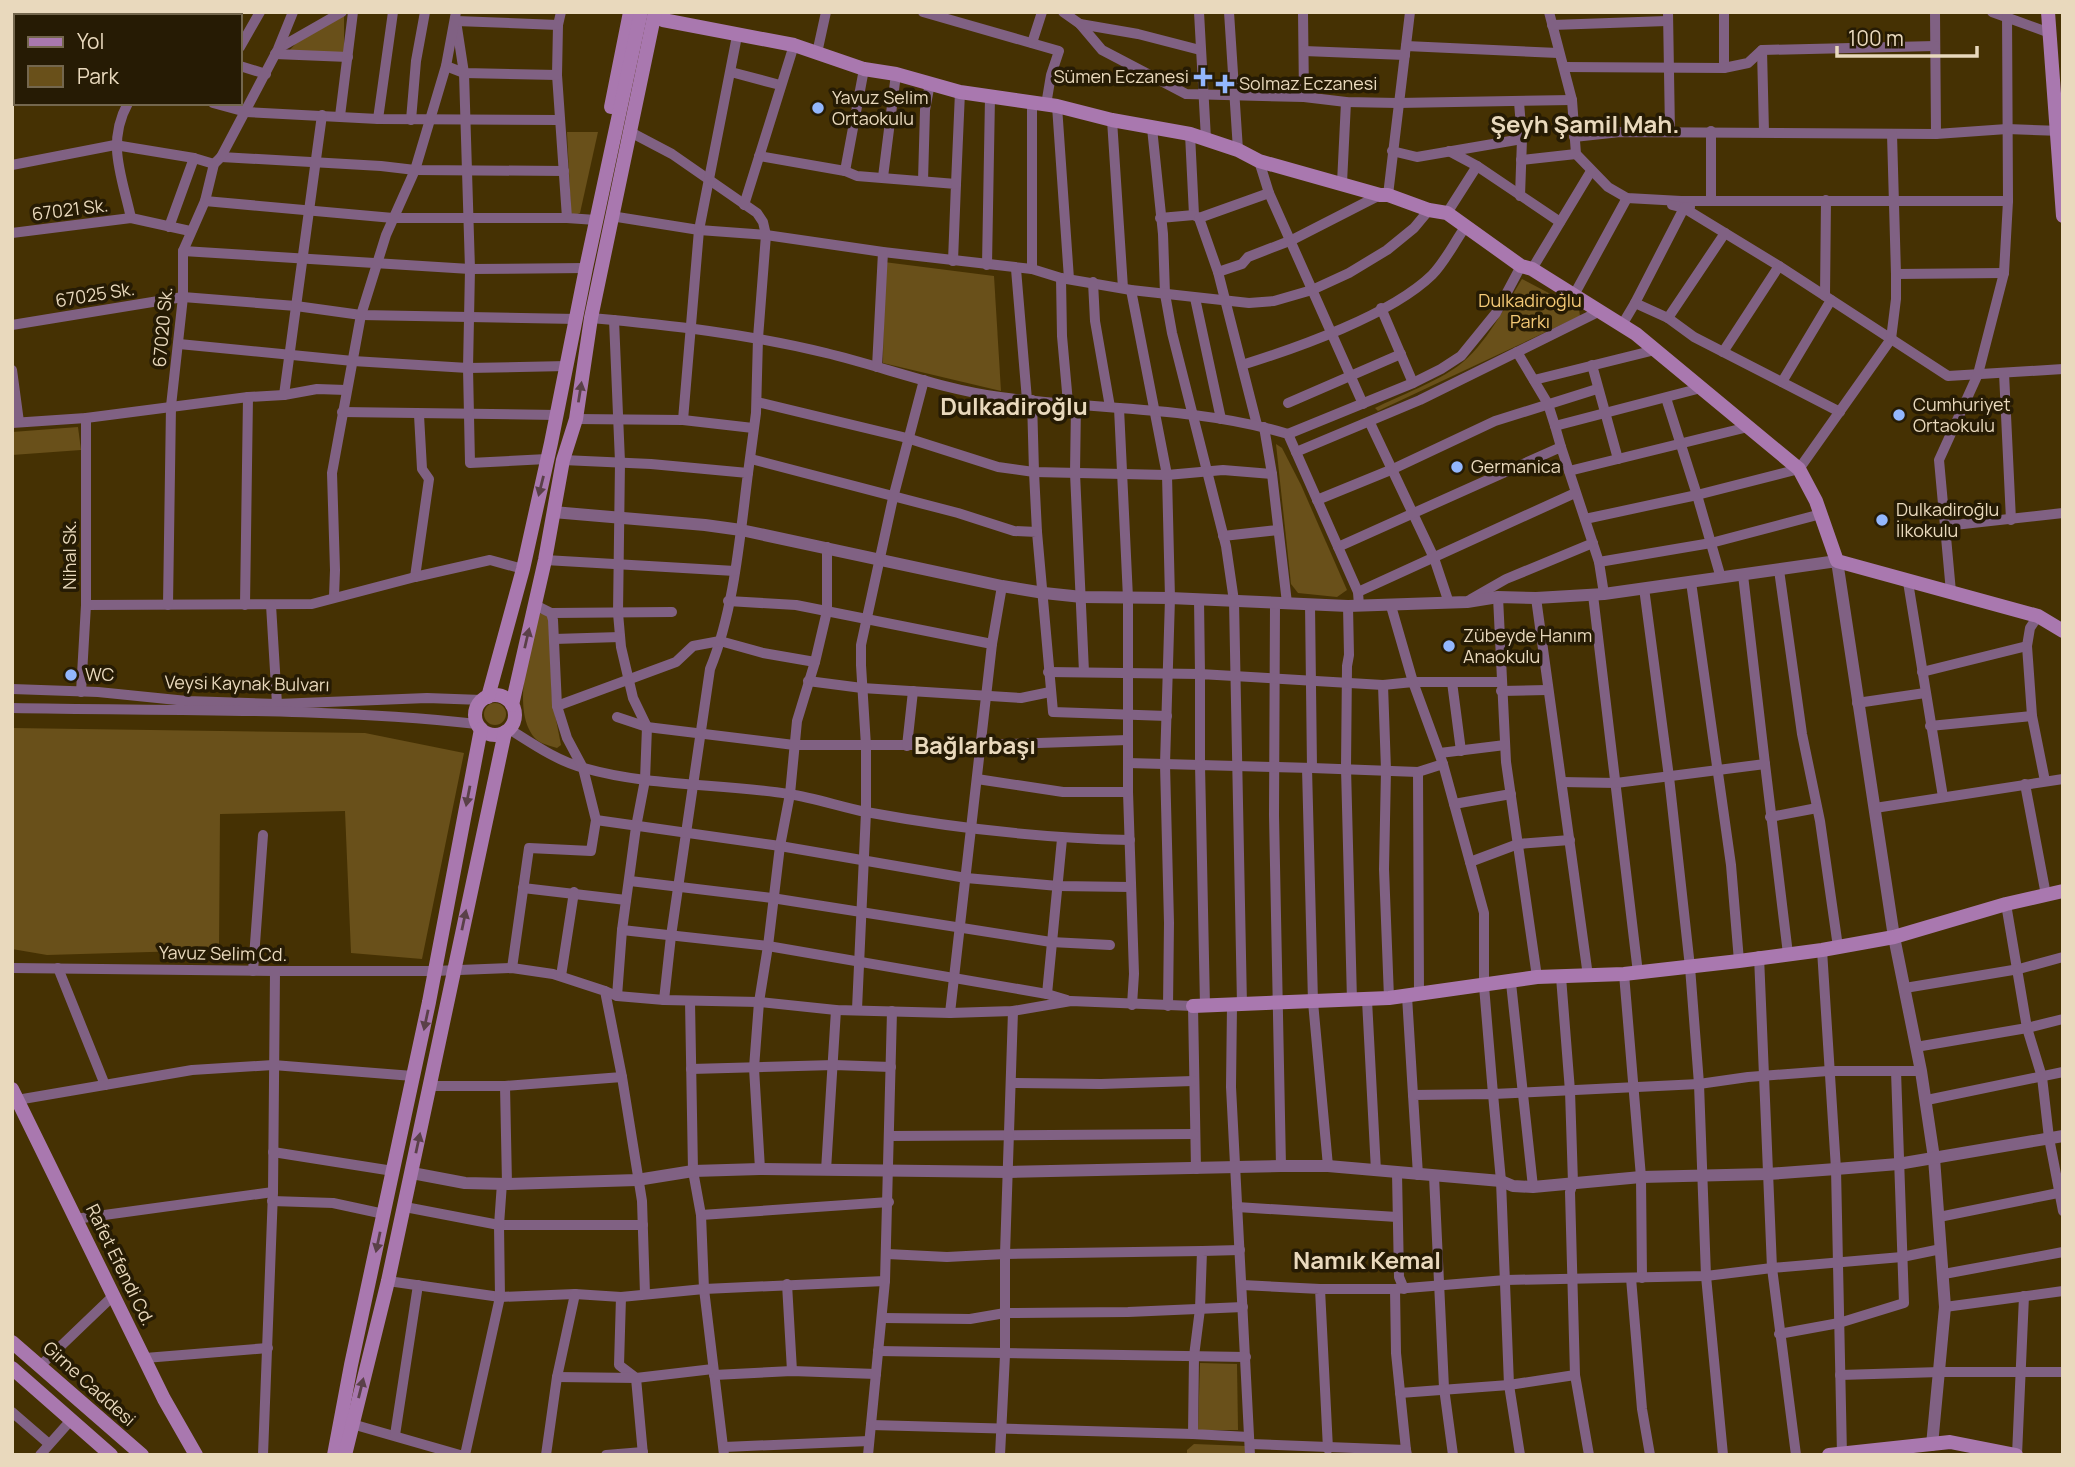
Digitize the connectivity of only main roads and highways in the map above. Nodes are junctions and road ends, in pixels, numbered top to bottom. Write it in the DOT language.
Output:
graph roads {
  1 [pos="630,12"];
  2 [pos="642,12"];
  3 [pos="2048,12"];
  4 [pos="661,15"];
  5 [pos="2060,131"];
  6 [pos="611,179"];
  7 [pos="2063,216"];
  8 [pos="584,318"];
  9 [pos="2063,631"];
  10 [pos="485,698"];
  11 [pos="512,705"];
  12 [pos="479,727"];
  13 [pos="507,731"];
  14 [pos="2057,892"];
  15 [pos="1199,1006"];
  16 [pos="14,1095"];
  17 [pos="12,1342"];
  18 [pos="12,1353"];
  19 [pos="12,1368"];
  20 [pos="1931,1450"];
  21 [pos="1837,1454"];
  22 [pos="111,1455"];
  23 [pos="129,1455"];
  24 [pos="142,1455"];
  25 [pos="196,1455"];
  26 [pos="334,1455"];
  27 [pos="345,1455"];
  28 [pos="1969,1455"];
  29 [pos="2017,1455"];
  1 -- 6 [label="main road"];
  2 -- 6 [label="main road"];
  3 -- 5 [label="main road"];
  4 -- 6 [label="main road"];
  4 -- 6 [label="main road"];
  4 -- 9 [label="main road"];
  5 -- 7 [label="main road"];
  6 -- 8 [label="main road"];
  6 -- 8 [label="main road"];
  8 -- 10 [label="main road, one-way"];
  11 -- 8 [label="main road, one-way"];
  10 -- 11 [label="main road"];
  10 -- 12 [label="main road"];
  11 -- 13 [label="main road"];
  12 -- 13 [label="main road"];
  12 -- 26 [label="main road, one-way"];
  27 -- 13 [label="main road, one-way"];
  14 -- 15 [label="main road"];
  16 -- 25 [label="main road, Rafet Efendi Cd."];
  17 -- 24 [label="main road, Girne Caddesi"];
  18 -- 23 [label="main road, Girne Caddesi"];
  19 -- 22 [label="main road"];
  20 -- 21 [label="main road"];
  20 -- 28 [label="main road"];
  20 -- 29 [label="main road"];
}
